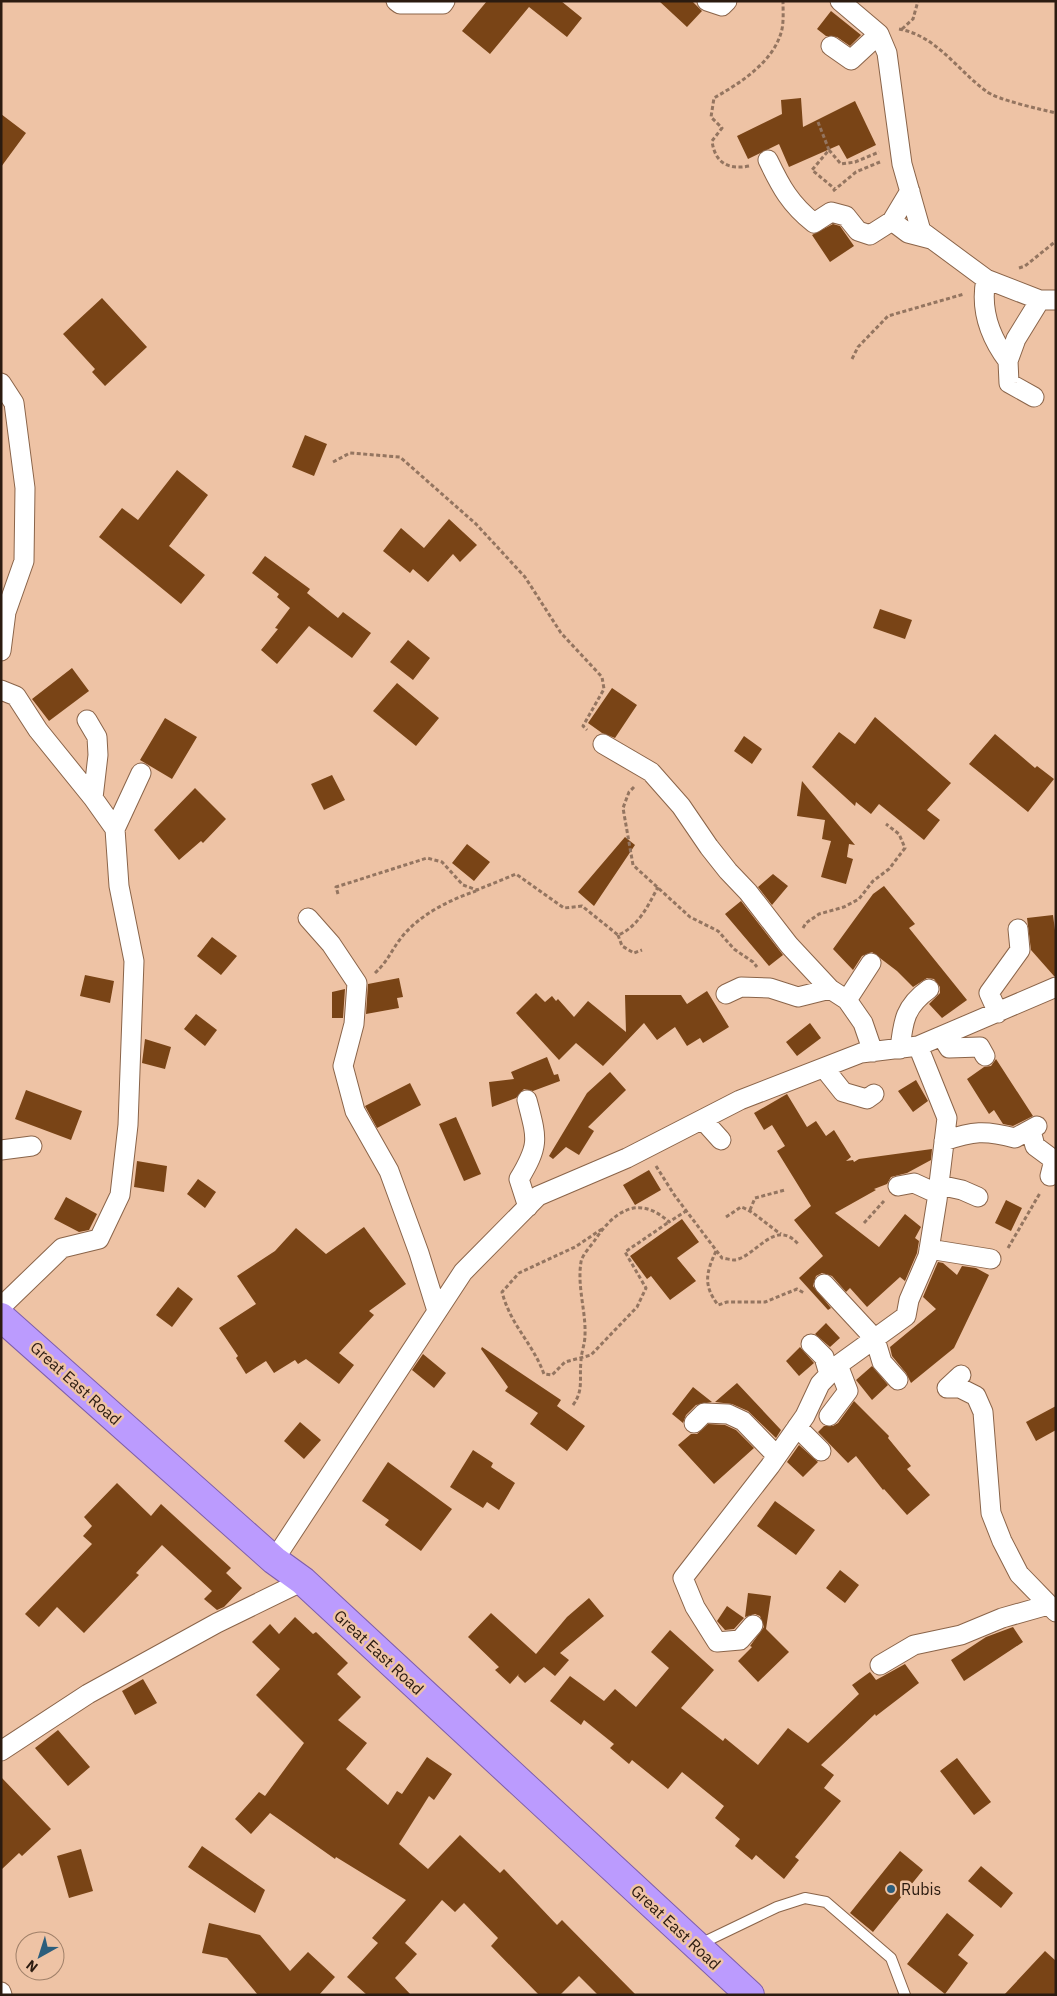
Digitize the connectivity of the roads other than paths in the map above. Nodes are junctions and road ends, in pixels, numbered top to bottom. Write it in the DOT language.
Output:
graph roads {
  1 [pos="396,1"];
  2 [pos="445,1"];
  3 [pos="707,1"];
  4 [pos="727,1"];
  5 [pos="840,1"];
  6 [pos="879,34"];
  7 [pos="830,46"];
  8 [pos="768,160"];
  9 [pos="910,192"];
  10 [pos="892,221"];
  11 [pos="931,238"];
  12 [pos="986,279"];
  13 [pos="1048,300"];
  14 [pos="1008,361"];
  15 [pos="1,383"];
  16 [pos="1034,397"];
  17 [pos="1,651"];
  18 [pos="1,690"];
  19 [pos="86,720"];
  20 [pos="603,744"];
  21 [pos="141,773"];
  22 [pos="94,798"];
  23 [pos="115,829"];
  24 [pos="308,918"];
  25 [pos="1018,929"];
  26 [pos="872,964"];
  27 [pos="1056,987"];
  28 [pos="830,989"];
  29 [pos="928,989"];
  30 [pos="726,994"];
  31 [pos="847,1000"];
  32 [pos="998,1013"];
  33 [pos="942,1036"];
  34 [pos="909,1048"];
  35 [pos="873,1052"];
  36 [pos="985,1056"];
  37 [pos="824,1068"];
  38 [pos="874,1094"];
  39 [pos="527,1100"];
  40 [pos="703,1120"];
  41 [pos="722,1140"];
  42 [pos="944,1141"];
  43 [pos="32,1146"];
  44 [pos="1,1150"];
  45 [pos="1050,1176"];
  46 [pos="898,1186"];
  47 [pos="939,1190"];
  48 [pos="978,1197"];
  49 [pos="528,1207"];
  50 [pos="929,1249"];
  51 [pos="991,1259"];
  52 [pos="824,1284"];
  53 [pos="1,1307"];
  54 [pos="437,1311"];
  55 [pos="1,1317"];
  56 [pos="875,1339"];
  57 [pos="811,1344"];
  58 [pos="834,1370"];
  59 [pos="961,1375"];
  60 [pos="898,1380"];
  61 [pos="829,1416"];
  62 [pos="694,1423"];
  63 [pos="797,1427"];
  64 [pos="821,1451"];
  65 [pos="777,1456"];
  66 [pos="274,1560"];
  67 [pos="303,1581"];
  68 [pos="1052,1609"];
  69 [pos="753,1625"];
  70 [pos="880,1665"];
  71 [pos="1,1751"];
  72 [pos="696,1946"];
  73 [pos="750,1995"];
  74 [pos="905,1995"];
  1 -- 2 [label="street"];
  3 -- 4 [label="street"];
  5 -- 6 [label="street"];
  6 -- 7 [label="street"];
  6 -- 9 [label="street"];
  8 -- 10 [label="street"];
  9 -- 10 [label="street"];
  9 -- 11 [label="street"];
  10 -- 11 [label="street"];
  11 -- 12 [label="street"];
  12 -- 13 [label="street"];
  12 -- 14 [label="street"];
  13 -- 14 [label="street"];
  14 -- 16 [label="street"];
  15 -- 17 [label="street"];
  18 -- 22 [label="street"];
  19 -- 22 [label="street"];
  20 -- 28 [label="street"];
  21 -- 23 [label="street"];
  22 -- 23 [label="street"];
  23 -- 53 [label="street"];
  24 -- 54 [label="street"];
  25 -- 32 [label="street"];
  26 -- 31 [label="street"];
  27 -- 32 [label="street"];
  28 -- 30 [label="street"];
  28 -- 31 [label="street"];
  29 -- 34 [label="street"];
  31 -- 35 [label="street"];
  32 -- 33 [label="street"];
  33 -- 34 [label="street"];
  33 -- 36 [label="street"];
  34 -- 35 [label="street"];
  34 -- 42 [label="street"];
  35 -- 37 [label="street"];
  37 -- 38 [label="street"];
  37 -- 40 [label="street"];
  39 -- 49 [label="street"];
  40 -- 41 [label="street"];
  40 -- 49 [label="street"];
  42 -- 45 [label="street"];
  42 -- 47 [label="street"];
  43 -- 44 [label="street"];
  46 -- 47 [label="street"];
  47 -- 48 [label="street"];
  47 -- 50 [label="street"];
  49 -- 54 [label="street"];
  50 -- 51 [label="street"];
  50 -- 56 [label="street"];
  52 -- 56 [label="street"];
  54 -- 66 [label="street"];
  55 -- 66 [label="highway, Great East Road"];
  56 -- 58 [label="street"];
  56 -- 60 [label="street"];
  57 -- 58 [label="street"];
  58 -- 61 [label="street"];
  58 -- 63 [label="street"];
  59 -- 68 [label="street"];
  62 -- 65 [label="street"];
  63 -- 64 [label="street"];
  63 -- 65 [label="street"];
  65 -- 69 [label="street"];
  66 -- 67 [label="highway, Great East Road"];
  67 -- 71 [label="street"];
  67 -- 72 [label="highway, Great East Road"];
  68 -- 70 [label="street"];
  72 -- 73 [label="highway, Great East Road"];
  72 -- 74 [label="lane"];
}
